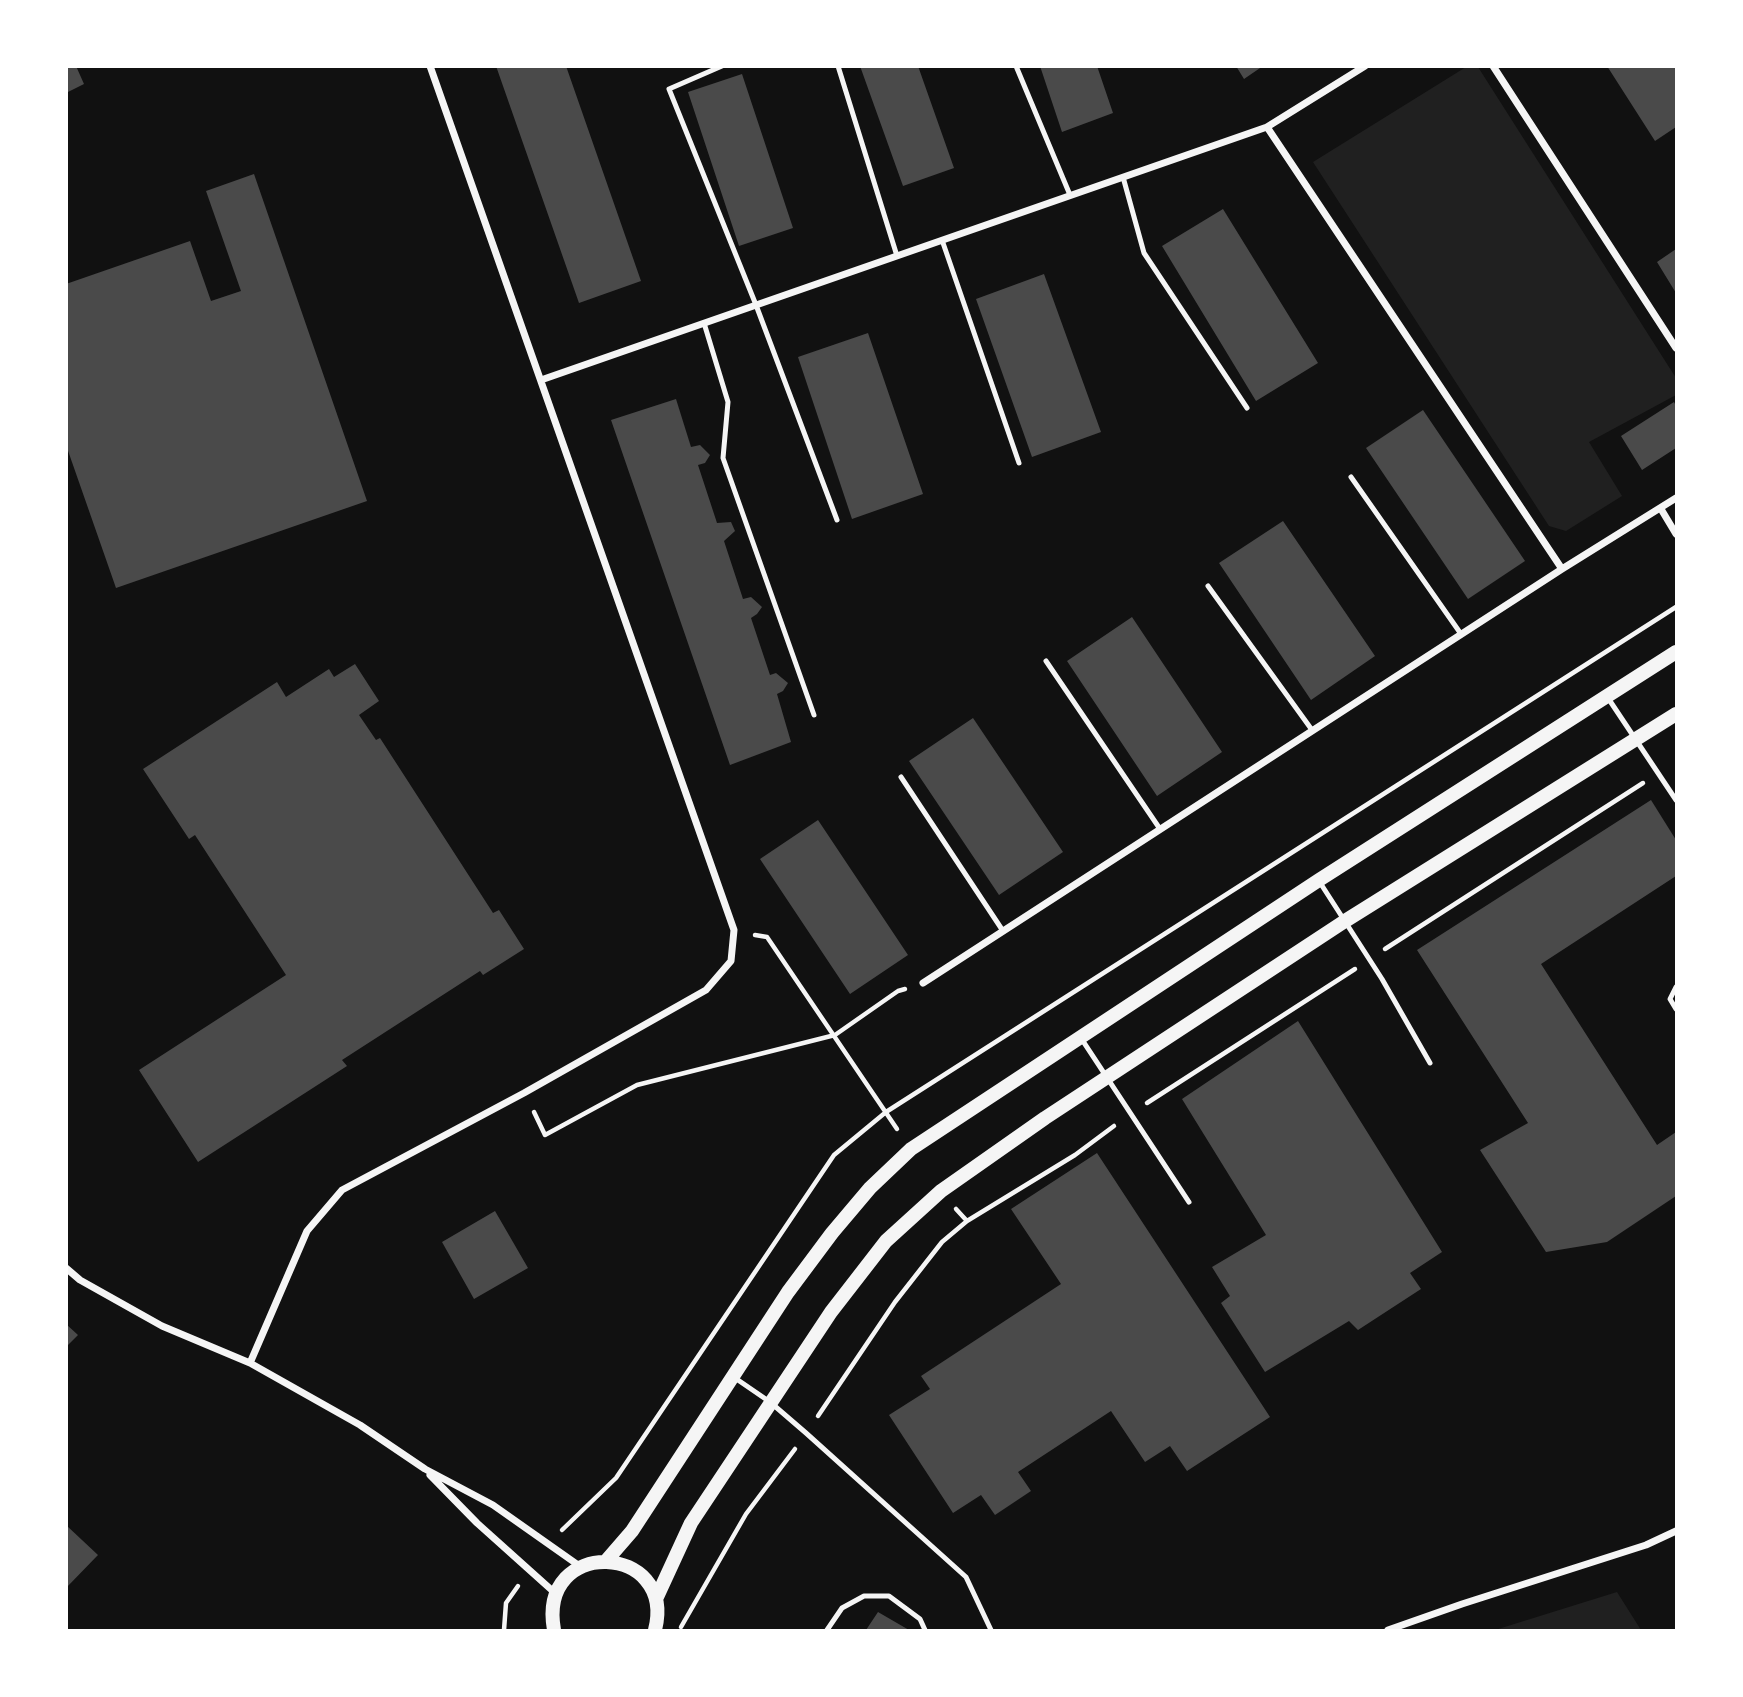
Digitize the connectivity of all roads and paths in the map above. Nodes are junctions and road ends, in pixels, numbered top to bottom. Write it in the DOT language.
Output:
graph roads {
  1 [pos="429,66"];
  2 [pos="722,66"];
  3 [pos="838,66"];
  4 [pos="1016,66"];
  5 [pos="1365,66"];
  6 [pos="1493,66"];
  7 [pos="1266,127"];
  8 [pos="1123,177"];
  9 [pos="1070,195"];
  10 [pos="942,240"];
  11 [pos="897,256"];
  12 [pos="756,305"];
  13 [pos="704,323"];
  14 [pos="1676,348"];
  15 [pos="541,380"];
  16 [pos="1247,408"];
  17 [pos="1019,463"];
  18 [pos="1351,477"];
  19 [pos="1676,498"];
  20 [pos="1661,509"];
  21 [pos="837,520"];
  22 [pos="1676,534"];
  23 [pos="1562,569"];
  24 [pos="1208,586"];
  25 [pos="1676,607"];
  26 [pos="1461,635"];
  27 [pos="1676,652"];
  28 [pos="1046,661"];
  29 [pos="1607,696"];
  30 [pos="1676,714"];
  31 [pos="814,715"];
  32 [pos="1312,730"];
  33 [pos="1637,740"];
  34 [pos="1658,773"];
  35 [pos="901,777"];
  36 [pos="1676,800"];
  37 [pos="1160,829"];
  38 [pos="1319,880"];
  39 [pos="1345,921"];
  40 [pos="734,930"];
  41 [pos="1003,931"];
  42 [pos="1369,960"];
  43 [pos="923,983"];
  44 [pos="1676,988"];
  45 [pos="1676,1009"];
  46 [pos="835,1035"];
  47 [pos="1081,1038"];
  48 [pos="1430,1063"];
  49 [pos="1108,1078"];
  50 [pos="524,1093"];
  51 [pos="886,1112"];
  52 [pos="1131,1113"];
  53 [pos="911,1149"];
  54 [pos="941,1191"];
  55 [pos="1189,1202"];
  56 [pos="66,1268"];
  57 [pos="250,1363"];
  58 [pos="732,1376"];
  59 [pos="770,1402"];
  60 [pos="425,1469"];
  61 [pos="1676,1531"];
  62 [pos="549,1544"];
  63 [pos="606,1561"];
  64 [pos="581,1567"];
  65 [pos="529,1570"];
  66 [pos="555,1593"];
  67 [pos="656,1599"];
  68 [pos="504,1630"];
  69 [pos="553,1630"];
  70 [pos="655,1630"];
  71 [pos="827,1630"];
  72 [pos="925,1630"];
  73 [pos="991,1630"];
  74 [pos="1388,1630"];
  1 -- 15 [label="street"];
  2 -- 12 [label="lane"];
  3 -- 11 [label="lane"];
  4 -- 9 [label="lane"];
  5 -- 7 [label="street"];
  6 -- 14 [label="street"];
  7 -- 8 [label="street"];
  7 -- 23 [label="street"];
  8 -- 9 [label="street"];
  8 -- 16 [label="lane"];
  9 -- 10 [label="street"];
  10 -- 11 [label="street"];
  10 -- 17 [label="lane"];
  11 -- 12 [label="street"];
  12 -- 13 [label="street"];
  12 -- 21 [label="lane"];
  13 -- 15 [label="street"];
  13 -- 31 [label="lane"];
  15 -- 40 [label="street"];
  18 -- 26 [label="lane"];
  19 -- 20 [label="street"];
  20 -- 22 [label="street"];
  20 -- 23 [label="street"];
  23 -- 26 [label="street"];
  24 -- 32 [label="lane"];
  25 -- 51 [label="path"];
  26 -- 32 [label="street"];
  27 -- 29 [label="main road"];
  28 -- 37 [label="lane"];
  29 -- 33 [label="lane"];
  29 -- 38 [label="main road"];
  30 -- 33 [label="main road"];
  32 -- 37 [label="street"];
  33 -- 34 [label="lane"];
  33 -- 39 [label="main road"];
  34 -- 36 [label="lane"];
  34 -- 42 [label="path"];
  35 -- 41 [label="lane"];
  37 -- 41 [label="street"];
  38 -- 39 [label="lane"];
  38 -- 47 [label="main road"];
  39 -- 42 [label="lane"];
  39 -- 49 [label="main road"];
  40 -- 46 [label="path"];
  40 -- 50 [label="street"];
  41 -- 43 [label="street"];
  42 -- 48 [label="lane"];
  42 -- 52 [label="path"];
  43 -- 46 [label="path"];
  44 -- 45 [label="lane"];
  46 -- 50 [label="path"];
  46 -- 51 [label="path"];
  47 -- 49 [label="lane"];
  47 -- 53 [label="main road"];
  49 -- 52 [label="lane"];
  49 -- 54 [label="main road"];
  50 -- 57 [label="street"];
  51 -- 53 [label="path"];
  51 -- 62 [label="path"];
  52 -- 54 [label="path"];
  52 -- 55 [label="lane"];
  53 -- 58 [label="main road"];
  54 -- 59 [label="main road"];
  56 -- 57 [label="street"];
  57 -- 60 [label="street"];
  58 -- 59 [label="lane"];
  58 -- 63 [label="main road"];
  59 -- 67 [label="main road"];
  59 -- 73 [label="lane"];
  60 -- 62 [label="street"];
  60 -- 65 [label="street"];
  61 -- 74 [label="street"];
  62 -- 64 [label="street"];
  63 -- 64 [label="main road"];
  63 -- 67 [label="main road"];
  64 -- 66 [label="main road"];
  65 -- 66 [label="street"];
  65 -- 68 [label="path"];
  66 -- 69 [label="main road"];
  67 -- 70 [label="main road"];
  71 -- 72 [label="lane"];
}
